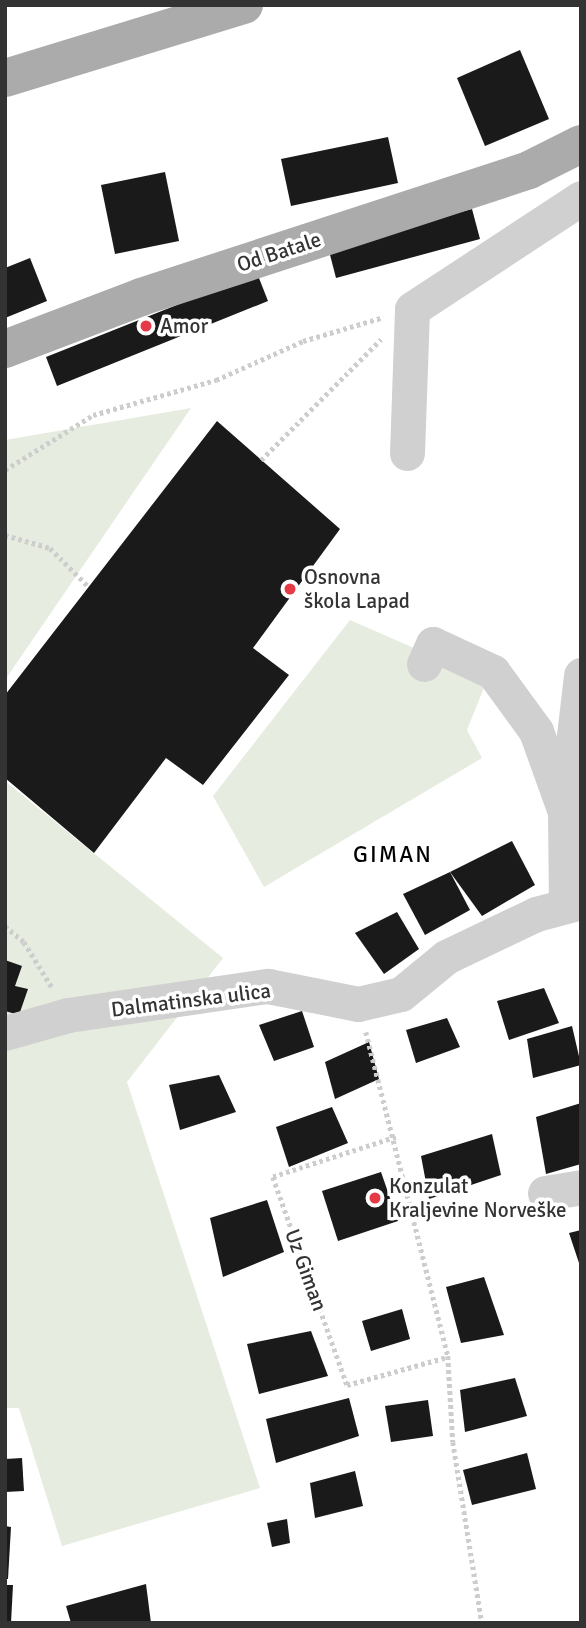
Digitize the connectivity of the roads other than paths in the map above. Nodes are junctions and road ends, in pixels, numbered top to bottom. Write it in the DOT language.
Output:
graph roads {
  1 [pos="244,5"];
  2 [pos="5,78"];
  3 [pos="568,152"];
  4 [pos="581,196"];
  5 [pos="5,349"];
  6 [pos="407,453"];
  7 [pos="424,664"];
  8 [pos="581,675"];
  9 [pos="565,812"];
  10 [pos="573,904"];
  11 [pos="5,1033"];
  12 [pos="581,1187"];
  13 [pos="545,1193"];
  1 -- 2 [label="main road"];
  3 -- 4 [label="street, Od Batale"];
  3 -- 5 [label="main road, Od Batale"];
  4 -- 6 [label="street"];
  7 -- 9 [label="street"];
  8 -- 9 [label="street"];
  9 -- 10 [label="street"];
  10 -- 11 [label="street, Dalmatinska ulica"];
  12 -- 13 [label="street"];
}
